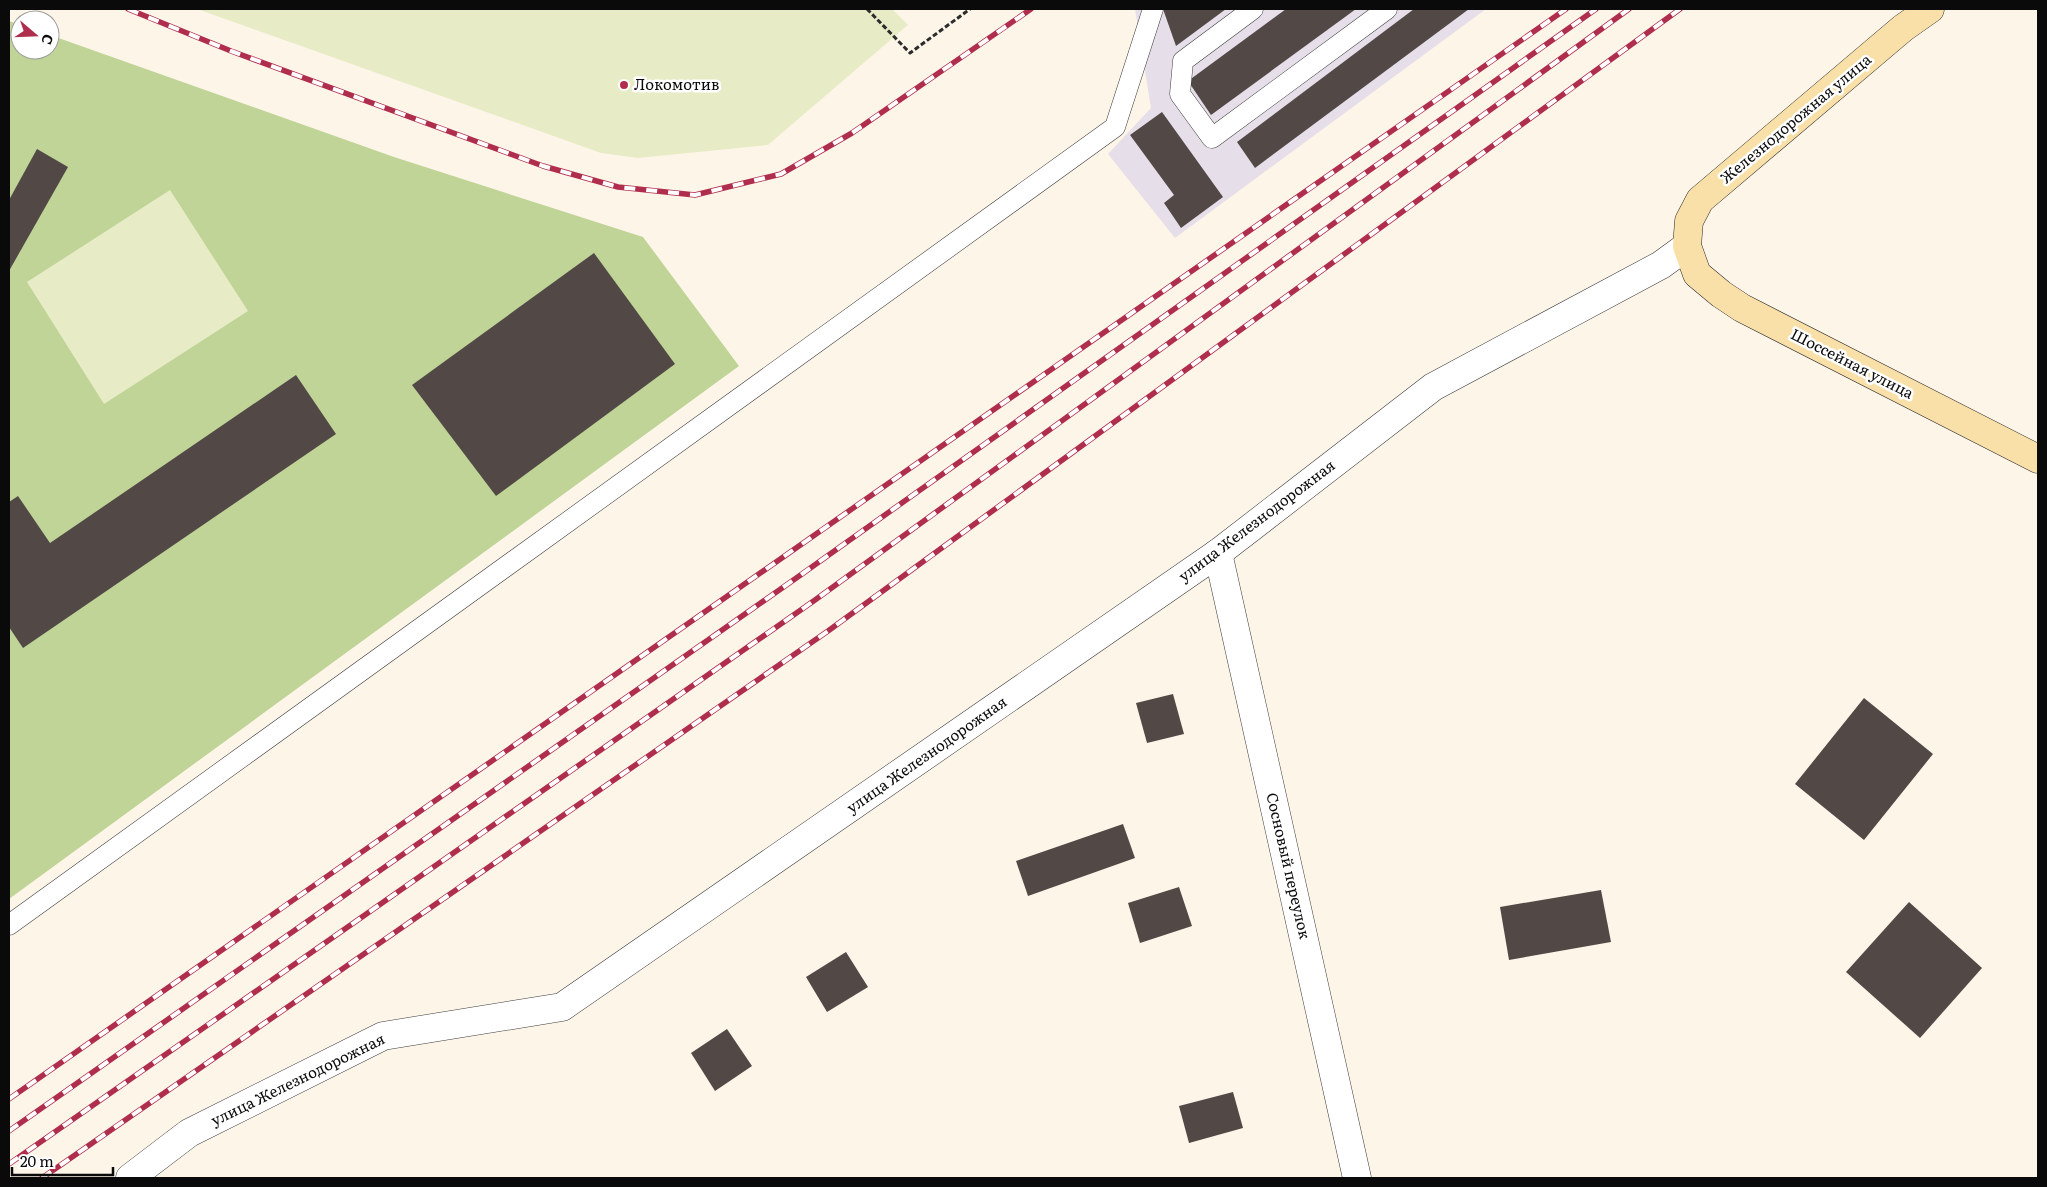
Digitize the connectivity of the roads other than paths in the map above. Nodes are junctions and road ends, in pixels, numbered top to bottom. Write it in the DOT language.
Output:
graph roads {
  1 [pos="1153,9"];
  2 [pos="1253,9"];
  3 [pos="1387,9"];
  4 [pos="1930,9"];
  5 [pos="1687,246"];
  6 [pos="2038,459"];
  7 [pos="1218,553"];
  8 [pos="9,925"];
  9 [pos="130,1178"];
  10 [pos="1357,1178"];
  1 -- 8 [label="lane"];
  2 -- 3 [label="lane"];
  4 -- 5 [label="street, Железнодорожная улица"];
  5 -- 6 [label="street, Шоссейная улица"];
  5 -- 7 [label="street, улица Железнодорожная"];
  7 -- 9 [label="street, улица Железнодорожная"];
  7 -- 10 [label="street, Сосновый переулок"];
}
